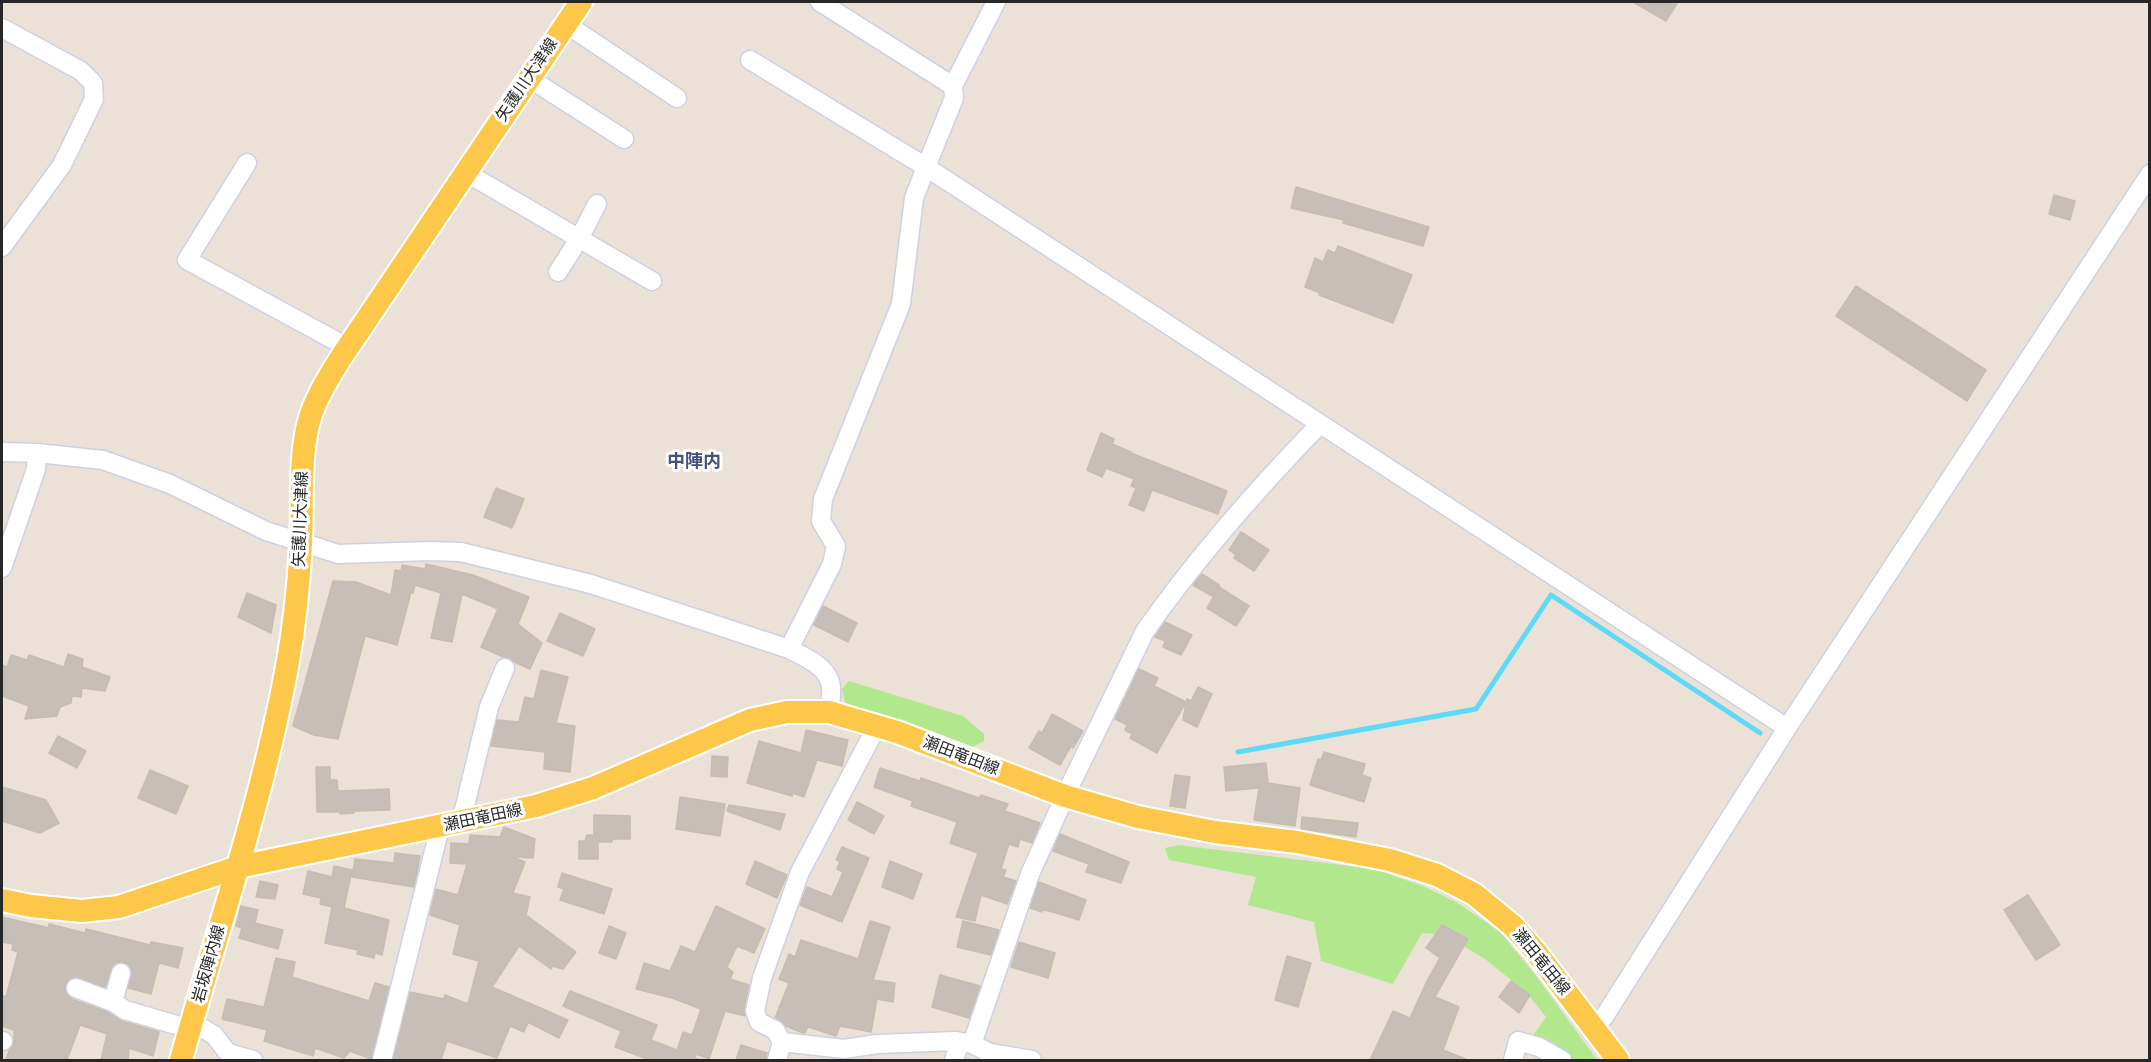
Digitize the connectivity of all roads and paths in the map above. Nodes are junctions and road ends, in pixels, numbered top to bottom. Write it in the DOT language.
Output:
graph roads {
  1 [pos="581,2"];
  2 [pos="820,2"];
  3 [pos="996,2"];
  4 [pos="566,24"];
  5 [pos="2,28"];
  6 [pos="750,60"];
  7 [pos="529,78"];
  8 [pos="953,86"];
  9 [pos="677,98"];
  10 [pos="624,139"];
  11 [pos="247,163"];
  12 [pos="926,167"];
  13 [pos="465,172"];
  14 [pos="2150,174"];
  15 [pos="597,204"];
  16 [pos="579,239"];
  17 [pos="2,247"];
  18 [pos="558,272"];
  19 [pos="652,281"];
  20 [pos="347,347"];
  21 [pos="1320,424"];
  22 [pos="2,452"];
  23 [pos="37,453"];
  24 [pos="301,543"];
  25 [pos="2,568"];
  26 [pos="789,649"];
  27 [pos="506,668"];
  28 [pos="829,712"];
  29 [pos="877,726"];
  30 [pos="1787,728"];
  31 [pos="1065,796"];
  32 [pos="450,825"];
  33 [pos="238,867"];
  34 [pos="2,900"];
  35 [pos="121,973"];
  36 [pos="76,988"];
  37 [pos="113,1002"];
  38 [pos="191,1026"];
  39 [pos="1592,1026"];
  40 [pos="782,1042"];
  41 [pos="966,1043"];
  42 [pos="181,1060"];
  43 [pos="253,1060"];
  44 [pos="382,1060"];
  45 [pos="777,1060"];
  46 [pos="954,1060"];
  47 [pos="1032,1060"];
  48 [pos="1513,1060"];
  49 [pos="1562,1060"];
  50 [pos="1618,1060"];
  1 -- 4 [label="main road, 矢護川大津線"];
  2 -- 8 [label="street"];
  3 -- 8 [label="street"];
  4 -- 7 [label="main road, 矢護川大津線"];
  4 -- 9 [label="street"];
  5 -- 17 [label="street"];
  6 -- 12 [label="street"];
  7 -- 10 [label="street"];
  7 -- 13 [label="main road, 矢護川大津線"];
  8 -- 12 [label="street"];
  11 -- 20 [label="street"];
  12 -- 21 [label="street"];
  12 -- 26 [label="street"];
  13 -- 16 [label="street"];
  13 -- 20 [label="main road, 矢護川大津線"];
  14 -- 30 [label="street"];
  15 -- 16 [label="street"];
  16 -- 18 [label="street"];
  16 -- 19 [label="street"];
  20 -- 24 [label="main road, 矢護川大津線"];
  21 -- 30 [label="street"];
  21 -- 31 [label="street"];
  22 -- 23 [label="street"];
  23 -- 24 [label="street"];
  23 -- 25 [label="street"];
  24 -- 26 [label="street"];
  24 -- 33 [label="main road, 矢護川大津線"];
  26 -- 28 [label="street"];
  27 -- 32 [label="street"];
  28 -- 29 [label="main road, 瀬田竜田線"];
  28 -- 32 [label="main road, 瀬田竜田線"];
  29 -- 31 [label="main road, 瀬田竜田線"];
  29 -- 40 [label="street"];
  30 -- 39 [label="street"];
  31 -- 39 [label="main road, 瀬田竜田線"];
  31 -- 41 [label="street"];
  32 -- 33 [label="main road, 瀬田竜田線"];
  32 -- 44 [label="street"];
  33 -- 34 [label="main road"];
  33 -- 38 [label="main road, 岩坂陣内線"];
  35 -- 37 [label="street"];
  36 -- 37 [label="street"];
  37 -- 38 [label="street"];
  38 -- 42 [label="main road, 岩坂陣内線"];
  38 -- 43 [label="street"];
  39 -- 50 [label="main road, 瀬田竜田線"];
  40 -- 41 [label="street"];
  40 -- 45 [label="street"];
  41 -- 46 [label="street"];
  41 -- 47 [label="street"];
  48 -- 49 [label="street"];
}
